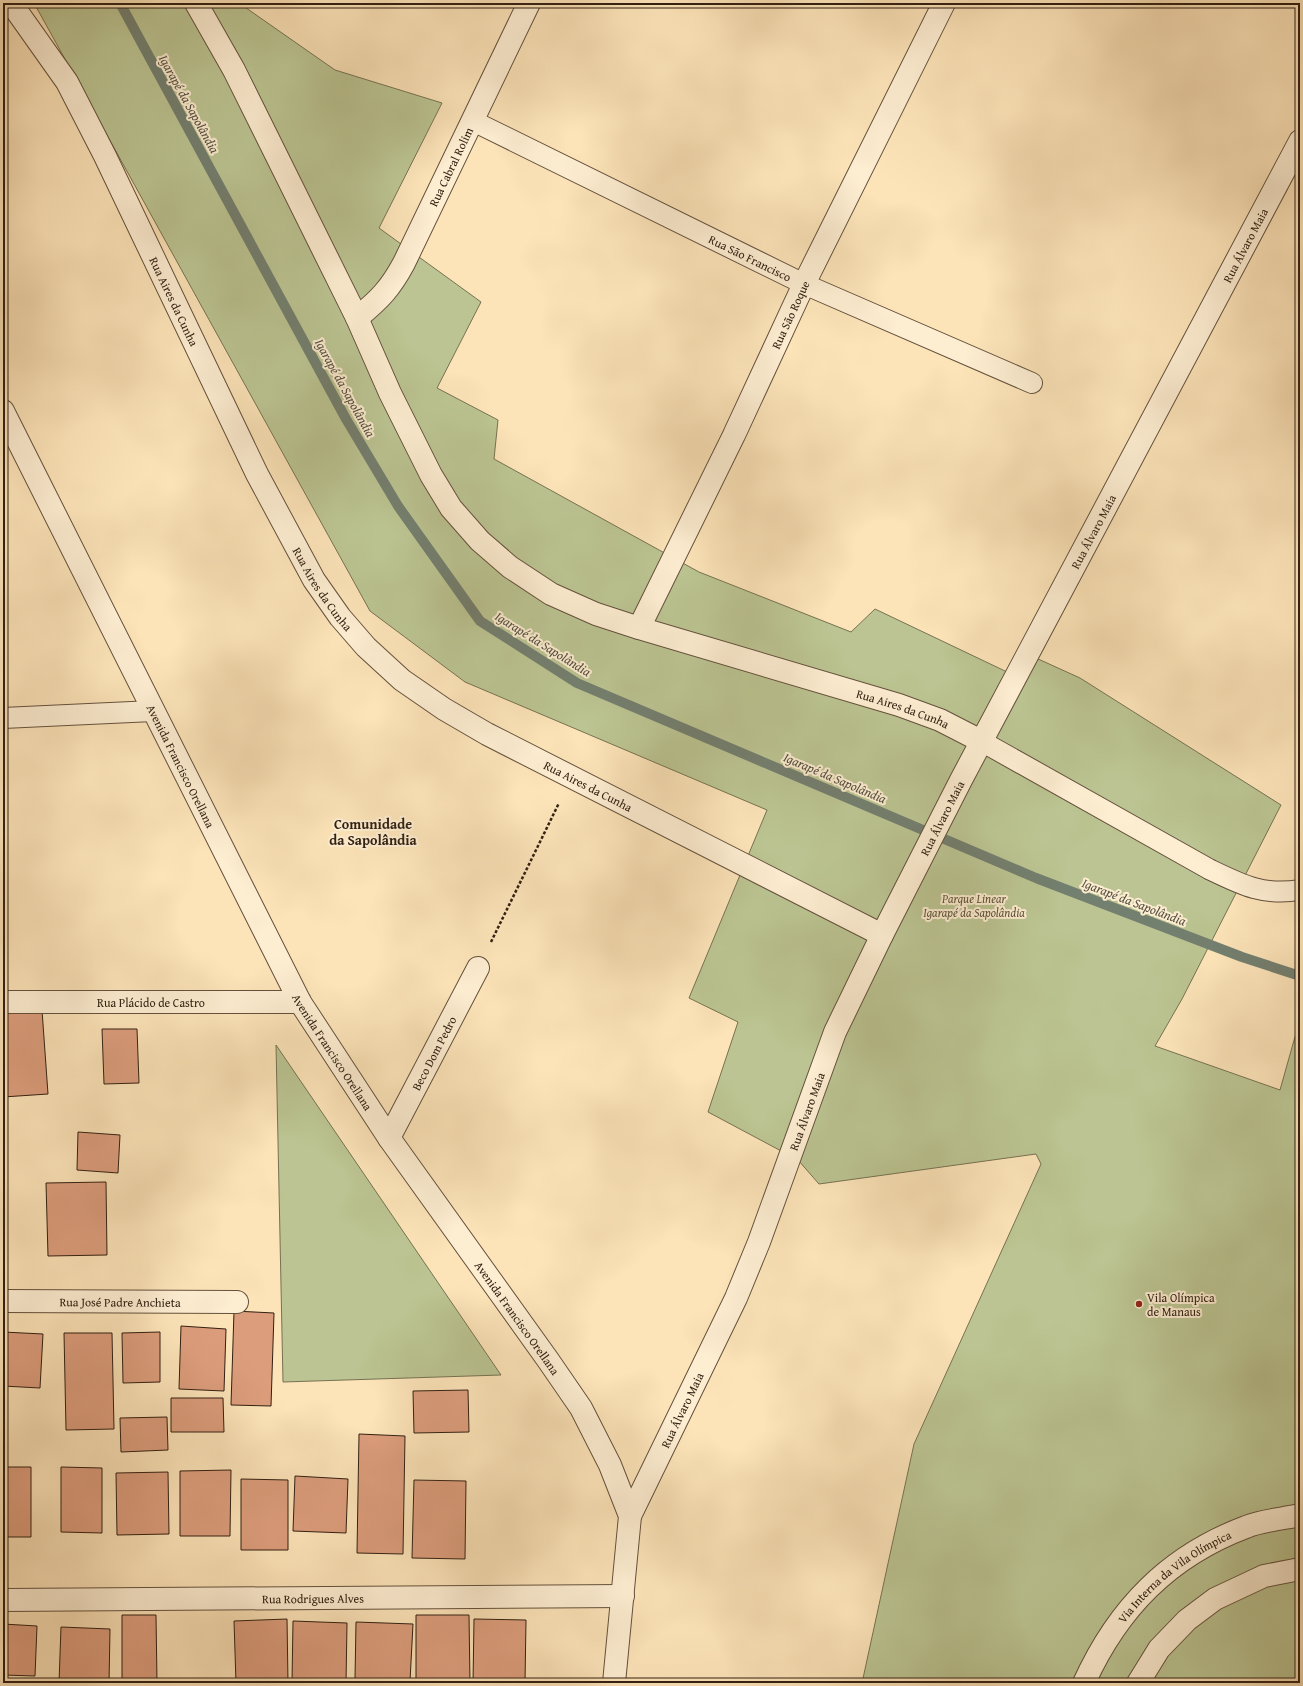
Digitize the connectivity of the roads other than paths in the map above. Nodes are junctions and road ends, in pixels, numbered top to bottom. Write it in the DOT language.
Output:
graph roads {
  1 [pos="11,3"];
  2 [pos="196,3"];
  3 [pos="529,3"];
  4 [pos="944,3"];
  5 [pos="473,121"];
  6 [pos="1300,140"];
  7 [pos="804,284"];
  8 [pos="357,318"];
  9 [pos="1032,383"];
  10 [pos="3,412"];
  11 [pos="639,628"];
  12 [pos="154,711"];
  13 [pos="3,718"];
  14 [pos="981,741"];
  15 [pos="1300,890"];
  16 [pos="882,935"];
  17 [pos="478,968"];
  18 [pos="3,1002"];
  19 [pos="300,1002"];
  20 [pos="389,1138"];
  21 [pos="3,1301"];
  22 [pos="237,1302"];
  23 [pos="1300,1515"];
  24 [pos="630,1516"];
  25 [pos="1300,1569"];
  26 [pos="623,1596"];
  27 [pos="3,1600"];
  28 [pos="614,1683"];
  29 [pos="1084,1683"];
  30 [pos="1138,1683"];
  1 -- 16 [label="street, Rua Aires da Cunha"];
  2 -- 8 [label="street, Rua Aires da Cunha"];
  3 -- 5 [label="street, Rua Cabral Rolim"];
  4 -- 7 [label="street, Rua São Roque"];
  5 -- 7 [label="lane, Rua São Francisco"];
  5 -- 8 [label="street, Rua Cabral Rolim"];
  6 -- 14 [label="street, Rua Álvaro Maia"];
  7 -- 9 [label="lane, Rua São Francisco"];
  7 -- 11 [label="street, Rua São Roque"];
  8 -- 11 [label="street, Rua Aires da Cunha"];
  10 -- 12 [label="street, Avenida Francisco Orellana"];
  11 -- 14 [label="street, Rua Aires da Cunha"];
  12 -- 13 [label="lane"];
  12 -- 19 [label="street, Avenida Francisco Orellana"];
  14 -- 15 [label="lane"];
  14 -- 16 [label="street, Rua Álvaro Maia"];
  16 -- 24 [label="street, Rua Álvaro Maia"];
  17 -- 20 [label="street, Beco Dom Pedro"];
  18 -- 19 [label="street, Rua Plácido de Castro"];
  19 -- 20 [label="street, Avenida Francisco Orellana"];
  20 -- 24 [label="street, Avenida Francisco Orellana"];
  21 -- 22 [label="street, Rua José Padre Anchieta"];
  23 -- 29 [label="street, Via Interna da Vila Olímpica"];
  24 -- 26 [label="street, Avenida Francisco Orellana"];
  25 -- 30 [label="street"];
  26 -- 27 [label="street, Rua Rodrigues Alves"];
  26 -- 28 [label="street, Avenida Francisco Orellana"];
}
